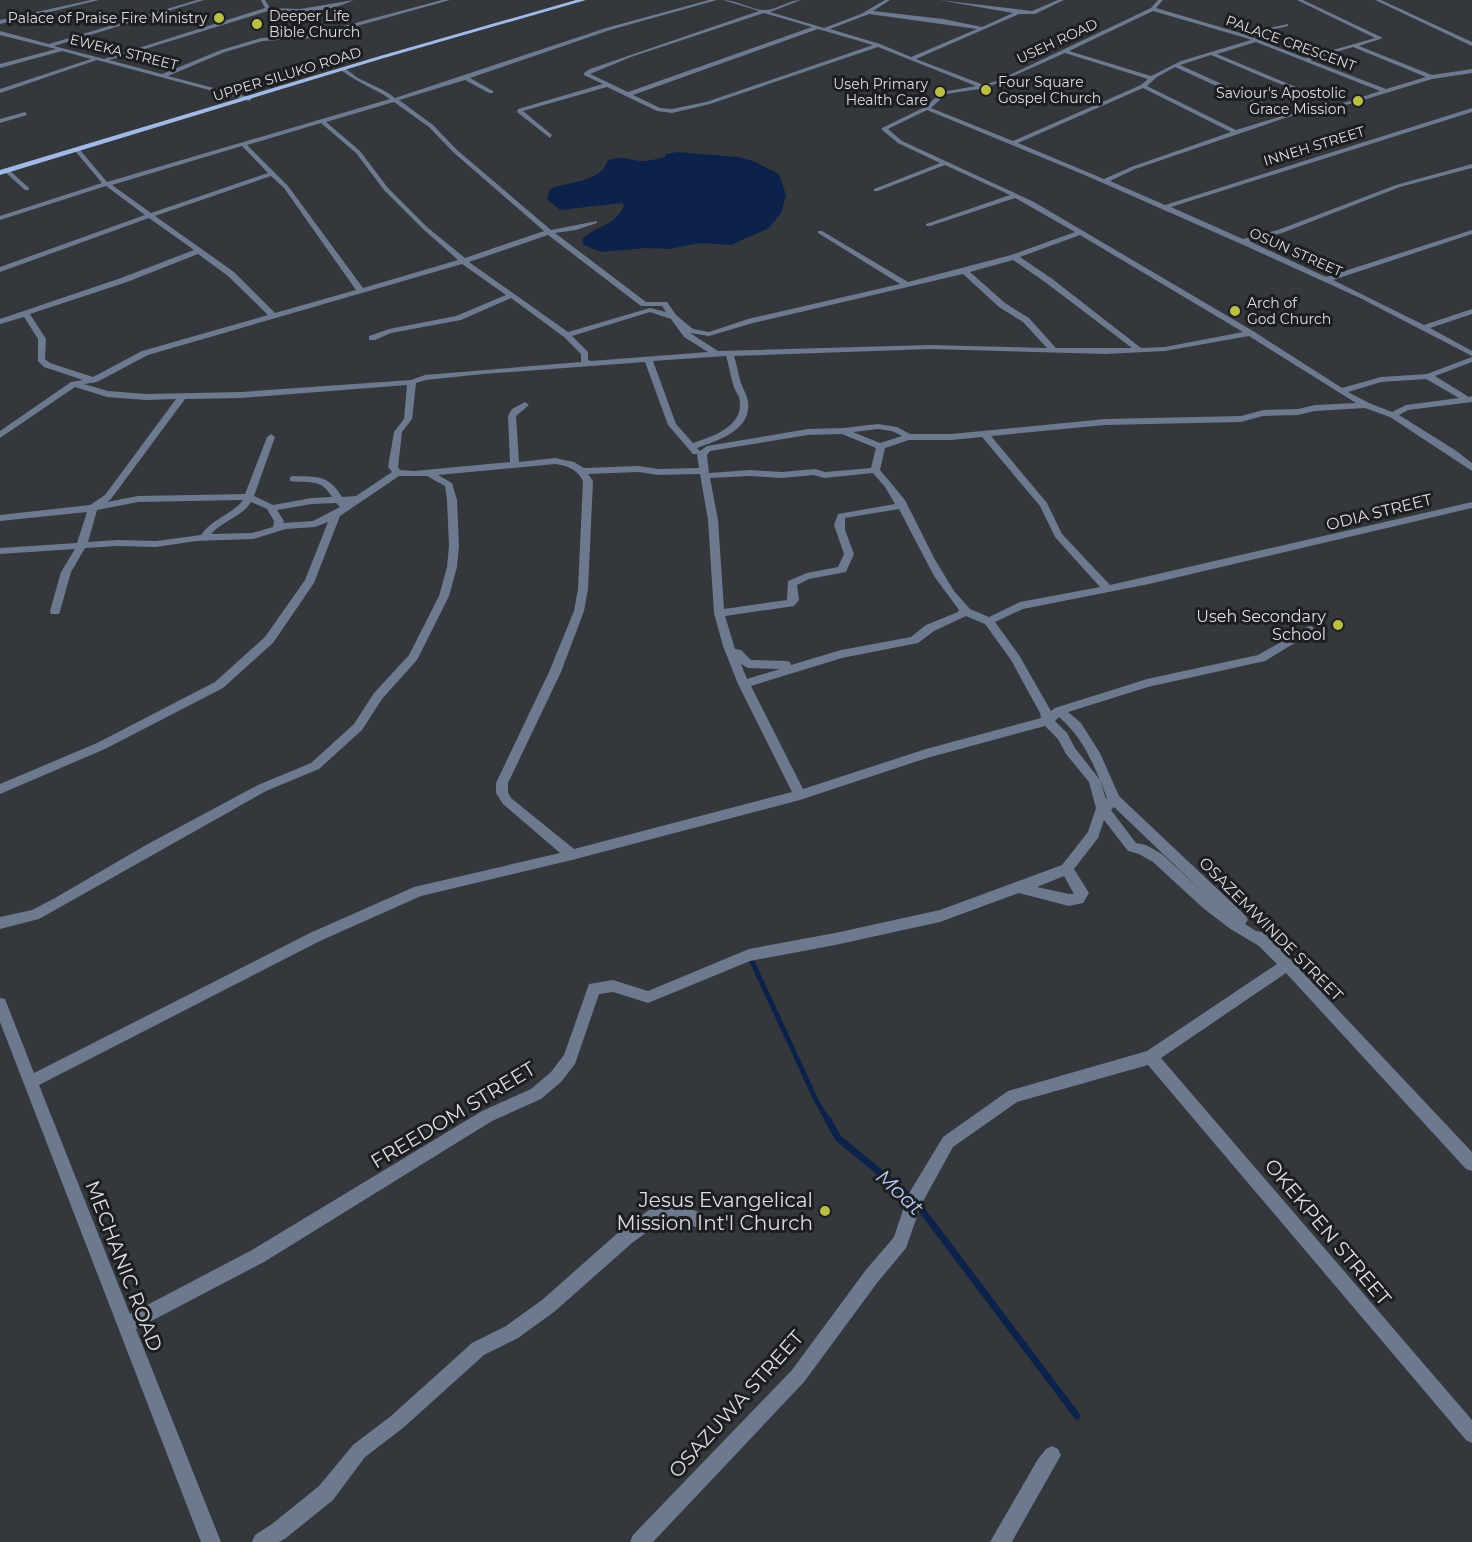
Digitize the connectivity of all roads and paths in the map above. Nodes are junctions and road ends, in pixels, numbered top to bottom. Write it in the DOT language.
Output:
graph roads {
  1 [pos="97,0"];
  2 [pos="202,0"];
  3 [pos="263,0"];
  4 [pos="352,0"];
  5 [pos="448,0"];
  6 [pos="566,0"];
  7 [pos="583,0"];
  8 [pos="715,0"];
  9 [pos="725,0"];
  10 [pos="799,0"];
  11 [pos="888,0"];
  12 [pos="941,0"];
  13 [pos="1062,0"];
  14 [pos="1161,0"];
  15 [pos="1299,0"];
  16 [pos="1377,0"];
  17 [pos="268,9"];
  18 [pos="1153,9"];
  19 [pos="766,11"];
  20 [pos="867,12"];
  21 [pos="1018,12"];
  22 [pos="0,22"];
  23 [pos="1286,25"];
  24 [pos="822,28"];
  25 [pos="983,28"];
  26 [pos="0,33"];
  27 [pos="16,37"];
  28 [pos="1248,37"];
  29 [pos="1256,40"];
  30 [pos="0,41"];
  31 [pos="1472,44"];
  32 [pos="50,45"];
  33 [pos="878,45"];
  34 [pos="1355,46"];
  35 [pos="64,49"];
  36 [pos="1065,51"];
  37 [pos="1210,53"];
  38 [pos="98,58"];
  39 [pos="911,59"];
  40 [pos="1306,59"];
  41 [pos="106,60"];
  42 [pos="1176,65"];
  43 [pos="0,66"];
  44 [pos="343,69"];
  45 [pos="1472,71"];
  46 [pos="164,75"];
  47 [pos="1431,77"];
  48 [pos="465,78"];
  49 [pos="1151,78"];
  50 [pos="607,85"];
  51 [pos="1143,86"];
  52 [pos="984,87"];
  53 [pos="0,91"];
  54 [pos="1300,91"];
  55 [pos="491,92"];
  56 [pos="1385,92"];
  57 [pos="629,94"];
  58 [pos="241,96"];
  59 [pos="250,99"];
  60 [pos="396,100"];
  61 [pos="927,108"];
  62 [pos="1472,110"];
  63 [pos="25,114"];
  64 [pos="1287,117"];
  65 [pos="0,121"];
  66 [pos="323,122"];
  67 [pos="1236,132"];
  68 [pos="550,136"];
  69 [pos="1013,143"];
  70 [pos="243,145"];
  71 [pos="78,151"];
  72 [pos="945,163"];
  73 [pos="0,166"];
  74 [pos="1472,166"];
  75 [pos="4,172"];
  76 [pos="273,173"];
  77 [pos="1105,181"];
  78 [pos="105,183"];
  79 [pos="27,189"];
  80 [pos="876,190"];
  81 [pos="1017,195"];
  82 [pos="1164,207"];
  83 [pos="150,215"];
  84 [pos="0,218"];
  85 [pos="595,222"];
  86 [pos="928,225"];
  87 [pos="549,232"];
  88 [pos="820,232"];
  89 [pos="1081,232"];
  90 [pos="1472,232"];
  91 [pos="1242,241"];
  92 [pos="199,251"];
  93 [pos="1014,257"];
  94 [pos="462,260"];
  95 [pos="0,270"];
  96 [pos="965,271"];
  97 [pos="1326,279"];
  98 [pos="906,284"];
  99 [pos="361,291"];
  100 [pos="510,296"];
  101 [pos="1472,311"];
  102 [pos="25,313"];
  103 [pos="273,316"];
  104 [pos="674,317"];
  105 [pos="0,322"];
  106 [pos="1425,327"];
  107 [pos="1250,333"];
  108 [pos="567,335"];
  109 [pos="372,338"];
  110 [pos="1139,350"];
  111 [pos="1054,351"];
  112 [pos="729,353"];
  113 [pos="585,354"];
  114 [pos="716,354"];
  115 [pos="1472,354"];
  116 [pos="648,359"];
  117 [pos="1472,359"];
  118 [pos="588,363"];
  119 [pos="601,363"];
  120 [pos="1428,376"];
  121 [pos="94,380"];
  122 [pos="412,382"];
  123 [pos="74,384"];
  124 [pos="1341,391"];
  125 [pos="183,395"];
  126 [pos="1469,399"];
  127 [pos="525,405"];
  128 [pos="1366,405"];
  129 [pos="1393,415"];
  130 [pos="843,431"];
  131 [pos="985,434"];
  132 [pos="0,435"];
  133 [pos="908,436"];
  134 [pos="271,437"];
  135 [pos="881,446"];
  136 [pos="691,447"];
  137 [pos="702,459"];
  138 [pos="515,465"];
  139 [pos="1472,468"];
  140 [pos="875,470"];
  141 [pos="582,471"];
  142 [pos="397,473"];
  143 [pos="427,473"];
  144 [pos="705,473"];
  145 [pos="293,479"];
  146 [pos="250,498"];
  147 [pos="900,500"];
  148 [pos="1472,505"];
  149 [pos="339,507"];
  150 [pos="93,508"];
  151 [pos="271,508"];
  152 [pos="0,518"];
  153 [pos="278,529"];
  154 [pos="204,537"];
  155 [pos="81,547"];
  156 [pos="0,551"];
  157 [pos="1084,564"];
  158 [pos="1130,584"];
  159 [pos="1108,589"];
  160 [pos="55,610"];
  161 [pos="965,611"];
  162 [pos="719,613"];
  163 [pos="989,621"];
  164 [pos="1311,630"];
  165 [pos="730,652"];
  166 [pos="806,665"];
  167 [pos="744,684"];
  168 [pos="1059,711"];
  169 [pos="1047,721"];
  170 [pos="0,789"];
  171 [pos="800,795"];
  172 [pos="1108,804"];
  173 [pos="572,855"];
  174 [pos="1067,869"];
  175 [pos="1019,887"];
  176 [pos="0,923"];
  177 [pos="1262,941"];
  178 [pos="1287,965"];
  179 [pos="0,1004"];
  180 [pos="1151,1057"];
  181 [pos="31,1082"];
  182 [pos="1472,1163"];
  183 [pos="696,1219"];
  184 [pos="125,1326"];
  185 [pos="1472,1434"];
  186 [pos="1052,1455"];
  187 [pos="211,1542"];
  188 [pos="262,1542"];
  189 [pos="640,1542"];
  190 [pos="1000,1542"];
  1 -- 22 [label="street"];
  2 -- 32 [label="street"];
  3 -- 17 [label="street"];
  4 -- 17 [label="street"];
  5 -- 46 [label="street"];
  6 -- 58 [label="main road, UPPER SILUKO ROAD"];
  7 -- 44 [label="main road, UPPER SILUKO ROAD"];
  8 -- 48 [label="street"];
  9 -- 19 [label="street"];
  10 -- 19 [label="street"];
  11 -- 20 [label="street"];
  12 -- 21 [label="street"];
  13 -- 21 [label="street"];
  14 -- 18 [label="street, USEH ROAD"];
  15 -- 34 [label="street"];
  16 -- 31 [label="street"];
  17 -- 41 [label="street"];
  18 -- 28 [label="street, PALACE CRESCENT"];
  18 -- 36 [label="street, USEH ROAD"];
  19 -- 24 [label="street"];
  19 -- 50 [label="street"];
  20 -- 24 [label="street"];
  20 -- 25 [label="street"];
  21 -- 25 [label="street"];
  23 -- 28 [label="street"];
  24 -- 33 [label="street"];
  24 -- 57 [label="street"];
  25 -- 39 [label="street"];
  26 -- 27 [label="street, EWEKA STREET"];
  27 -- 30 [label="street"];
  27 -- 32 [label="street, EWEKA STREET"];
  28 -- 29 [label="street, PALACE CRESCENT"];
  29 -- 37 [label="street"];
  29 -- 40 [label="street, PALACE CRESCENT"];
  32 -- 35 [label="street, EWEKA STREET"];
  33 -- 39 [label="street"];
  33 -- 57 [label="street"];
  34 -- 40 [label="street"];
  34 -- 47 [label="street"];
  35 -- 38 [label="street, EWEKA STREET"];
  35 -- 43 [label="street"];
  36 -- 49 [label="street"];
  36 -- 52 [label="street, USEH ROAD"];
  37 -- 42 [label="street"];
  37 -- 54 [label="street"];
  38 -- 41 [label="street, EWEKA STREET"];
  38 -- 53 [label="street"];
  39 -- 52 [label="street"];
  40 -- 56 [label="street, PALACE CRESCENT"];
  41 -- 46 [label="street, EWEKA STREET"];
  42 -- 49 [label="street"];
  42 -- 64 [label="street"];
  44 -- 59 [label="main road, UPPER SILUKO ROAD"];
  44 -- 60 [label="street"];
  45 -- 47 [label="street"];
  46 -- 58 [label="street, EWEKA STREET"];
  47 -- 56 [label="street"];
  48 -- 55 [label="street"];
  48 -- 60 [label="street"];
  49 -- 51 [label="street"];
  50 -- 57 [label="street"];
  50 -- 68 [label="street"];
  51 -- 67 [label="street"];
  51 -- 69 [label="street"];
  52 -- 61 [label="street, USEH ROAD"];
  56 -- 64 [label="street"];
  58 -- 59 [label="street"];
  58 -- 73 [label="main road, UPPER SILUKO ROAD"];
  59 -- 71 [label="main road, UPPER SILUKO ROAD"];
  60 -- 66 [label="street"];
  60 -- 87 [label="street"];
  61 -- 69 [label="street, OSUN STREET"];
  61 -- 72 [label="street, USEH ROAD"];
  62 -- 82 [label="street, INNEH STREET"];
  63 -- 65 [label="street"];
  64 -- 67 [label="street"];
  66 -- 70 [label="street"];
  66 -- 94 [label="street"];
  67 -- 77 [label="street"];
  69 -- 77 [label="street, OSUN STREET"];
  70 -- 76 [label="street"];
  70 -- 78 [label="street"];
  71 -- 75 [label="main road, UPPER SILUKO ROAD"];
  71 -- 78 [label="street"];
  72 -- 80 [label="street"];
  72 -- 81 [label="street"];
  74 -- 91 [label="street"];
  75 -- 79 [label="street"];
  76 -- 83 [label="street"];
  76 -- 99 [label="street"];
  77 -- 82 [label="street, OSUN STREET"];
  78 -- 83 [label="street"];
  78 -- 84 [label="street"];
  81 -- 86 [label="street"];
  81 -- 89 [label="street"];
  82 -- 91 [label="street, OSUN STREET"];
  83 -- 92 [label="street"];
  83 -- 95 [label="street"];
  85 -- 87 [label="street"];
  87 -- 94 [label="street"];
  87 -- 104 [label="street"];
  88 -- 98 [label="street"];
  89 -- 93 [label="street"];
  89 -- 107 [label="street"];
  90 -- 97 [label="street"];
  91 -- 97 [label="street, OSUN STREET"];
  92 -- 102 [label="street"];
  92 -- 103 [label="street"];
  93 -- 96 [label="street"];
  93 -- 110 [label="street"];
  94 -- 99 [label="street"];
  94 -- 100 [label="street"];
  96 -- 98 [label="street"];
  96 -- 111 [label="street"];
  97 -- 106 [label="street, OSUN STREET"];
  98 -- 104 [label="street"];
  99 -- 103 [label="street"];
  100 -- 108 [label="street"];
  100 -- 109 [label="street"];
  101 -- 106 [label="street"];
  102 -- 105 [label="street"];
  102 -- 121 [label="street"];
  103 -- 121 [label="street"];
  104 -- 108 [label="street"];
  104 -- 114 [label="street"];
  106 -- 115 [label="street, OSUN STREET"];
  107 -- 110 [label="street"];
  107 -- 124 [label="street"];
  108 -- 113 [label="street"];
  110 -- 111 [label="street"];
  111 -- 112 [label="street"];
  112 -- 114 [label="street"];
  112 -- 136 [label="street"];
  113 -- 118 [label="street"];
  113 -- 119 [label="street"];
  114 -- 116 [label="street"];
  116 -- 119 [label="street"];
  116 -- 136 [label="street"];
  117 -- 120 [label="street"];
  118 -- 119 [label="street"];
  118 -- 122 [label="street"];
  120 -- 124 [label="street"];
  120 -- 126 [label="street"];
  121 -- 123 [label="street"];
  122 -- 125 [label="street"];
  122 -- 142 [label="street"];
  123 -- 125 [label="street"];
  123 -- 132 [label="street"];
  124 -- 128 [label="street"];
  125 -- 150 [label="street"];
  126 -- 129 [label="street"];
  127 -- 138 [label="street"];
  128 -- 129 [label="street"];
  128 -- 131 [label="street"];
  129 -- 139 [label="street"];
  130 -- 133 [label="street"];
  130 -- 135 [label="street"];
  130 -- 137 [label="street"];
  131 -- 133 [label="street"];
  131 -- 157 [label="street"];
  133 -- 135 [label="street"];
  134 -- 146 [label="street"];
  135 -- 140 [label="street"];
  136 -- 137 [label="street"];
  137 -- 144 [label="street"];
  138 -- 141 [label="street"];
  138 -- 143 [label="street"];
  140 -- 144 [label="street"];
  140 -- 147 [label="street"];
  141 -- 144 [label="street"];
  141 -- 173 [label="street"];
  142 -- 143 [label="street"];
  142 -- 149 [label="street"];
  143 -- 176 [label="street"];
  144 -- 162 [label="street"];
  145 -- 149 [label="street"];
  146 -- 150 [label="street"];
  146 -- 151 [label="street"];
  146 -- 154 [label="street"];
  147 -- 161 [label="street"];
  147 -- 162 [label="street"];
  148 -- 158 [label="street, ODIA STREET"];
  149 -- 151 [label="street"];
  149 -- 153 [label="street"];
  149 -- 170 [label="street"];
  150 -- 152 [label="street"];
  150 -- 155 [label="street"];
  151 -- 153 [label="street"];
  153 -- 154 [label="street"];
  154 -- 155 [label="street"];
  155 -- 156 [label="street"];
  155 -- 160 [label="street"];
  157 -- 158 [label="street"];
  157 -- 159 [label="street"];
  158 -- 159 [label="street, ODIA STREET"];
  159 -- 163 [label="street, ODIA STREET"];
  161 -- 163 [label="street"];
  161 -- 166 [label="street"];
  162 -- 165 [label="street"];
  163 -- 169 [label="street"];
  164 -- 168 [label="street"];
  165 -- 166 [label="street"];
  165 -- 167 [label="street"];
  166 -- 167 [label="street"];
  167 -- 171 [label="street"];
  168 -- 169 [label="street"];
  168 -- 172 [label="street, OSAZEMWINDE STREET"];
  169 -- 171 [label="street"];
  169 -- 172 [label="street"];
  171 -- 173 [label="street"];
  172 -- 174 [label="street"];
  172 -- 177 [label="street, OSAZEMWINDE STREET"];
  172 -- 177 [label="street"];
  173 -- 181 [label="street"];
  174 -- 175 [label="street, FREEDOM STREET"];
  174 -- 175 [label="street"];
  175 -- 184 [label="street, FREEDOM STREET"];
  177 -- 178 [label="street, OSAZEMWINDE STREET"];
  178 -- 180 [label="street, OSAZUWA STREET"];
  178 -- 182 [label="street, OSAZEMWINDE STREET"];
  179 -- 181 [label="street, MECHANIC ROAD"];
  180 -- 185 [label="street, OKEKPEN STREET"];
  180 -- 189 [label="street, OSAZUWA STREET"];
  181 -- 184 [label="street, MECHANIC ROAD"];
  183 -- 188 [label="street"];
  184 -- 187 [label="street, MECHANIC ROAD"];
  186 -- 190 [label="street"];
}
